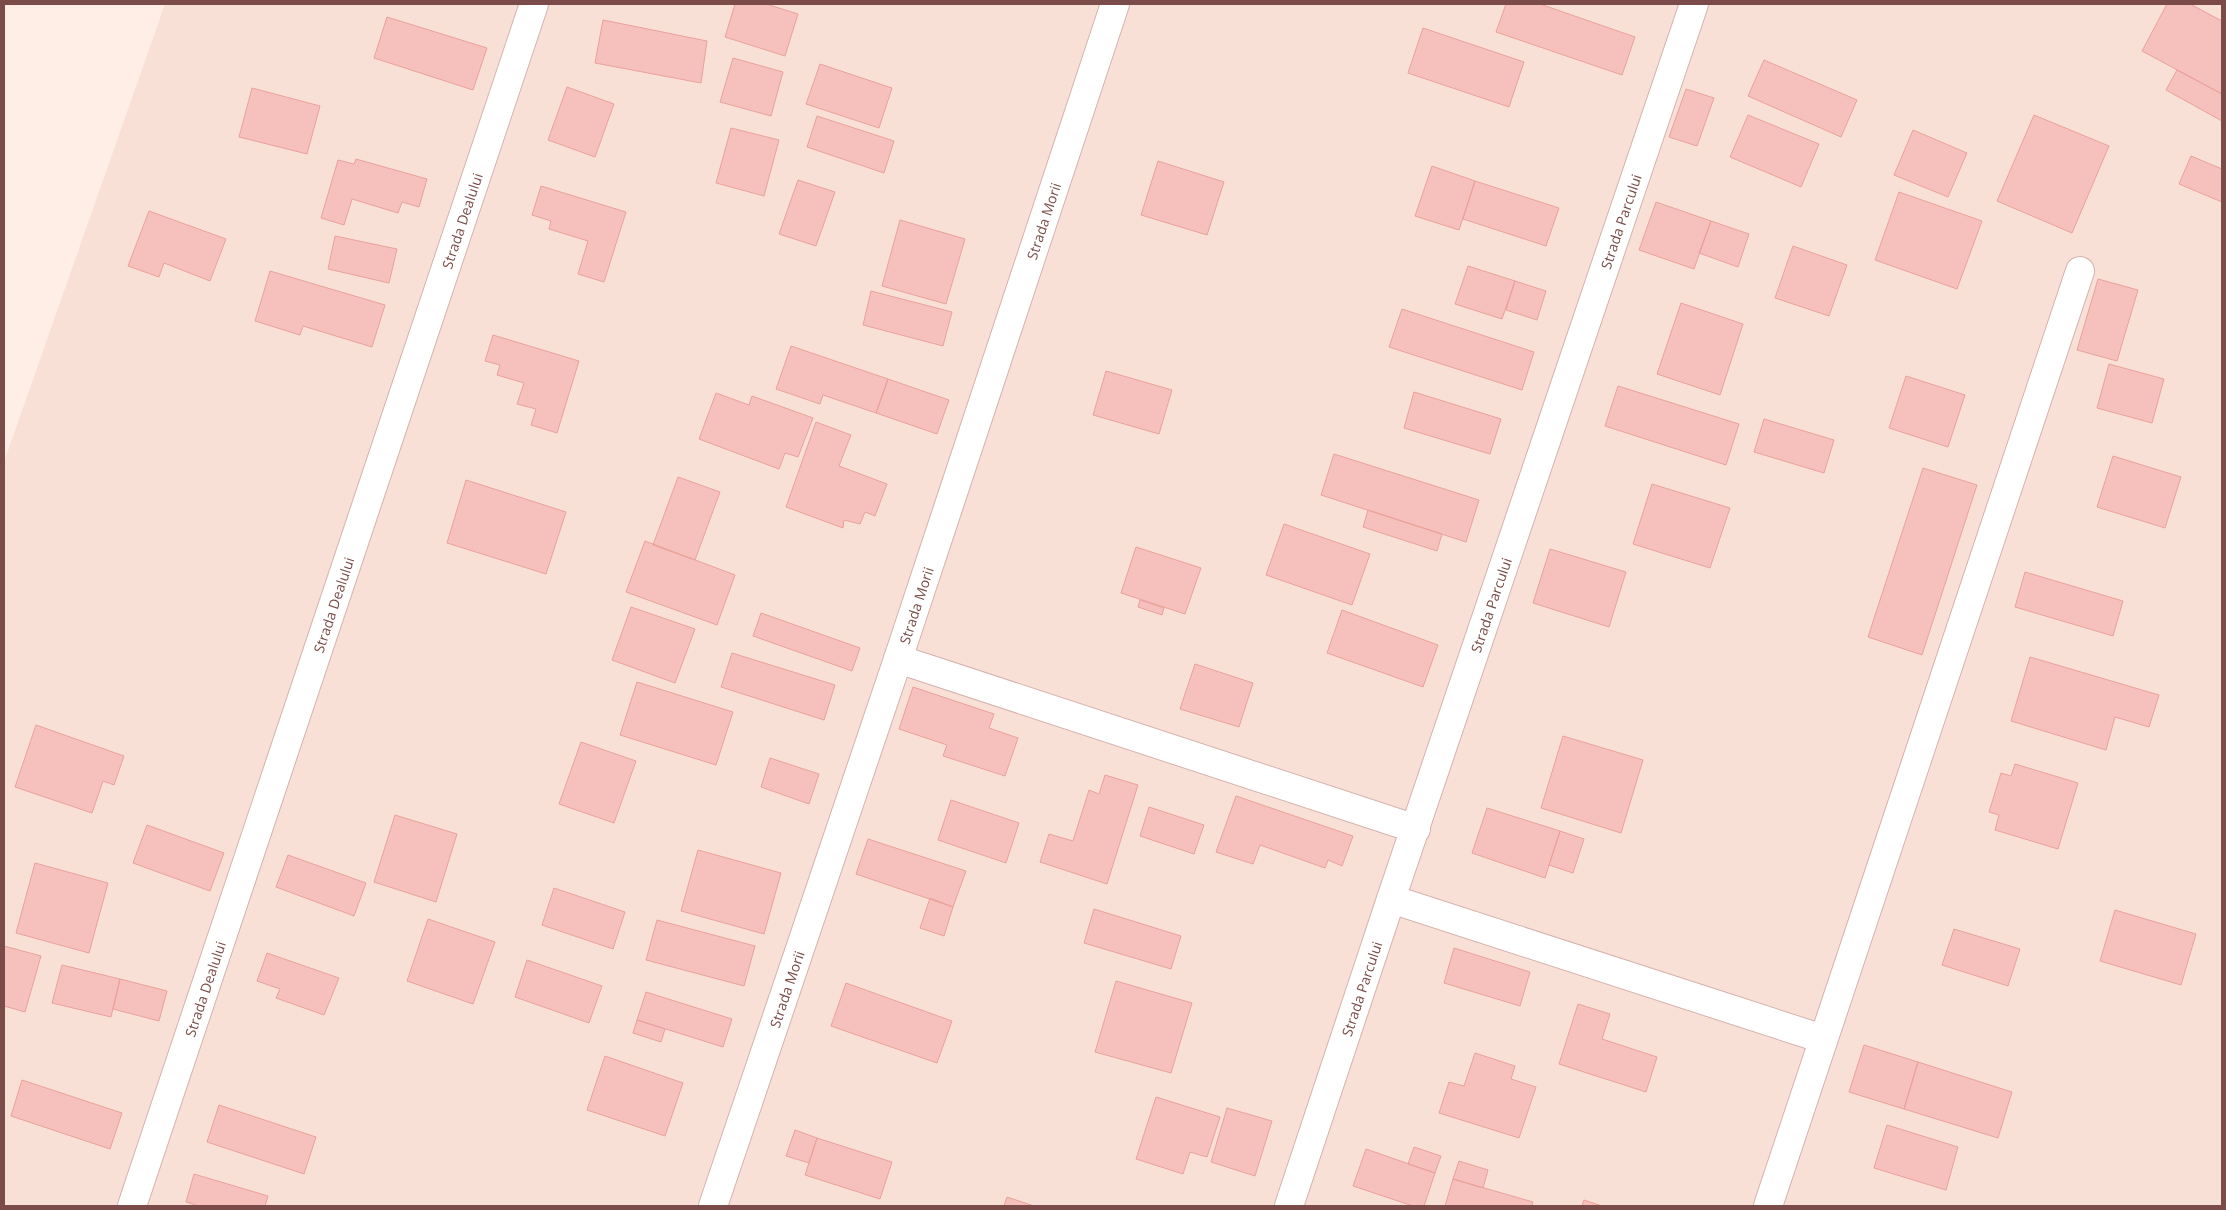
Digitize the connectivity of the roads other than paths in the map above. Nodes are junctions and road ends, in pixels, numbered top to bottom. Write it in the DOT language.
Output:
graph roads {
  1 [pos="534,4"];
  2 [pos="1115,4"];
  3 [pos="1694,4"];
  4 [pos="2080,271"];
  5 [pos="898,659"];
  6 [pos="1416,829"];
  7 [pos="1391,899"];
  8 [pos="1823,1039"];
  9 [pos="132,1206"];
  10 [pos="714,1206"];
  11 [pos="1289,1206"];
  12 [pos="1768,1206"];
  1 -- 9 [label="street, Strada Dealului"];
  2 -- 5 [label="street, Strada Morii"];
  3 -- 6 [label="street, Strada Parcului"];
  4 -- 8 [label="street"];
  5 -- 6 [label="street"];
  5 -- 10 [label="street, Strada Morii"];
  6 -- 7 [label="street, Strada Parcului"];
  7 -- 8 [label="street"];
  7 -- 11 [label="street, Strada Parcului"];
  8 -- 12 [label="street"];
}
